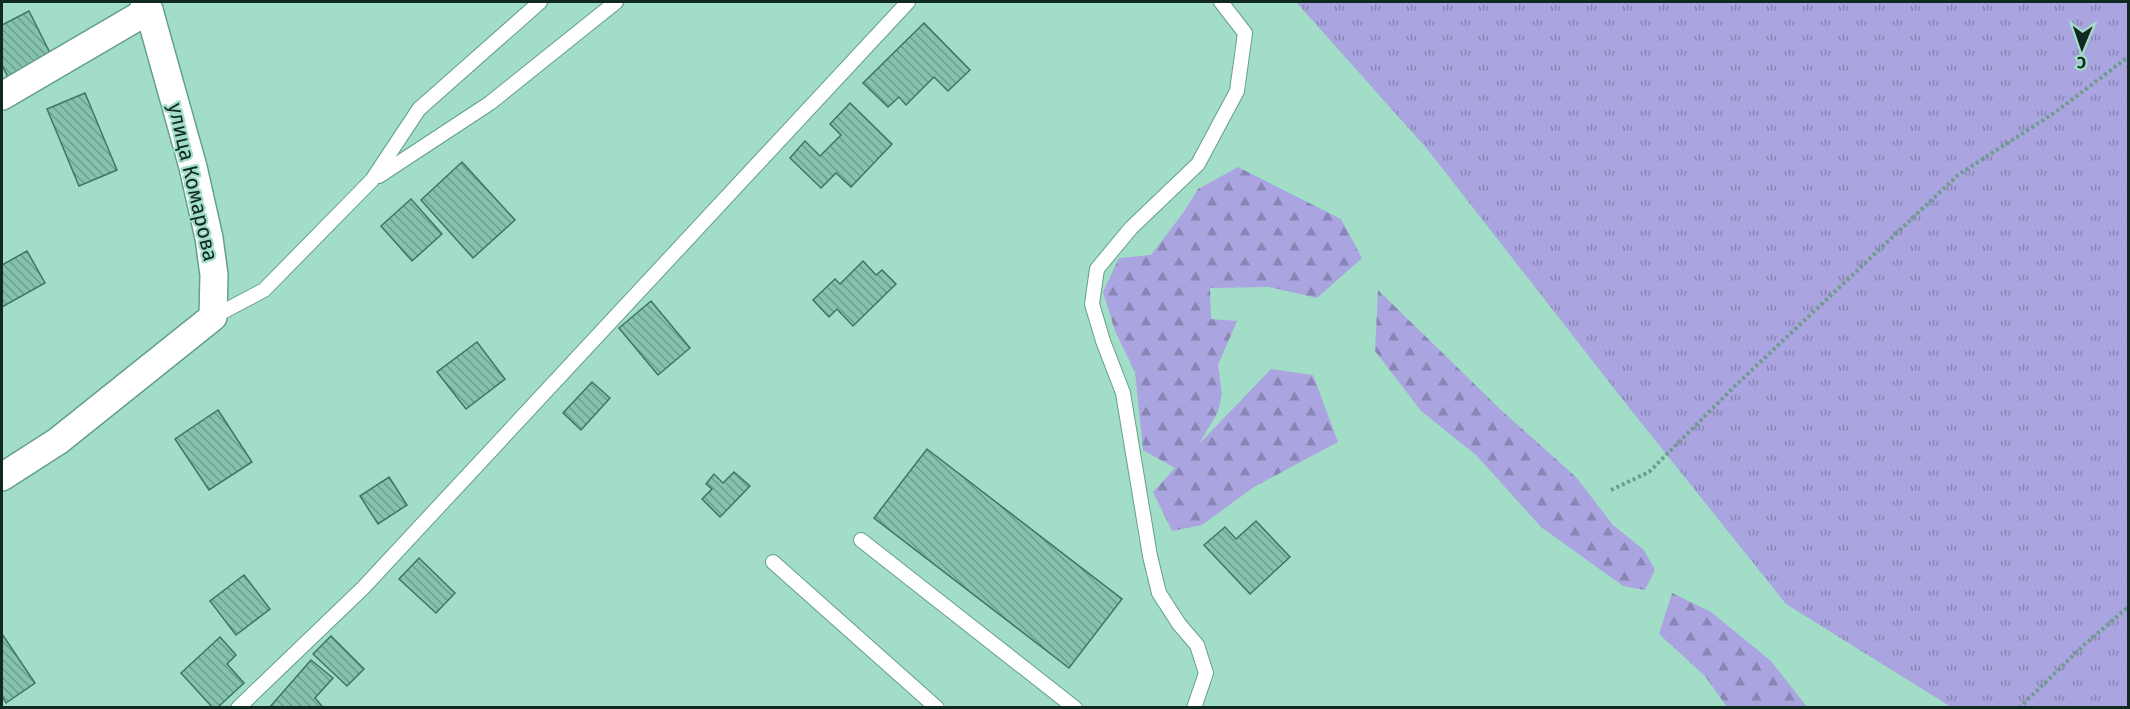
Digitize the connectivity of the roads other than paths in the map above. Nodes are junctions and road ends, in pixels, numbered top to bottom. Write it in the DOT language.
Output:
graph roads {
  1 [pos="540,2"];
  2 [pos="616,2"];
  3 [pos="908,2"];
  4 [pos="1221,2"];
  5 [pos="147,6"];
  6 [pos="2,96"];
  7 [pos="372,180"];
  8 [pos="213,317"];
  9 [pos="2,477"];
  10 [pos="861,540"];
  11 [pos="773,562"];
  12 [pos="238,708"];
  13 [pos="937,708"];
  14 [pos="1075,708"];
  15 [pos="1194,708"];
  1 -- 7 [label="lane"];
  2 -- 7 [label="lane"];
  3 -- 12 [label="lane"];
  4 -- 15 [label="lane"];
  5 -- 6 [label="street"];
  5 -- 8 [label="street, улица Комарова"];
  7 -- 8 [label="lane"];
  8 -- 9 [label="street"];
  10 -- 14 [label="lane"];
  11 -- 13 [label="lane"];
}
